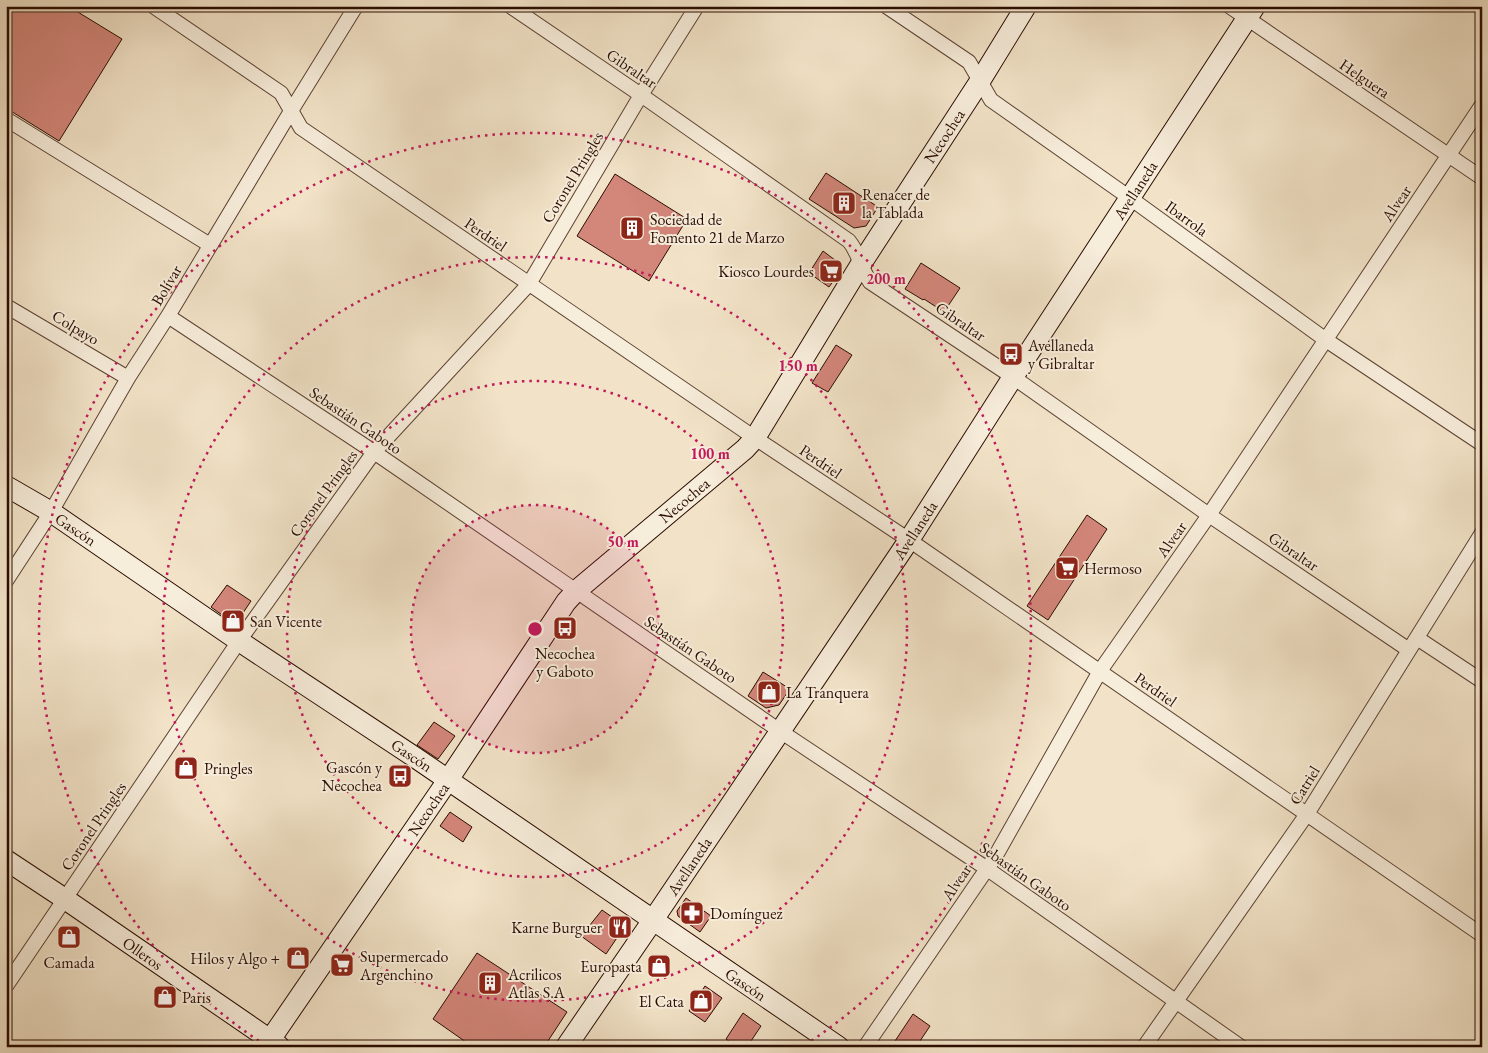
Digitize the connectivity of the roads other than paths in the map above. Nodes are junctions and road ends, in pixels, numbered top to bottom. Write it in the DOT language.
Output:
graph roads {
  1 [pos="356,6"];
  2 [pos="510,6"];
  3 [pos="697,6"];
  4 [pos="886,6"];
  5 [pos="1026,6"];
  6 [pos="1229,6"];
  7 [pos="162,9"];
  8 [pos="1251,12"];
  9 [pos="980,81"];
  10 [pos="641,95"];
  11 [pos="1482,105"];
  12 [pos="291,111"];
  13 [pos="6,119"];
  14 [pos="1449,156"];
  15 [pos="1482,178"];
  16 [pos="1130,198"];
  17 [pos="210,245"];
  18 [pos="861,264"];
  19 [pos="529,284"];
  20 [pos="6,306"];
  21 [pos="168,316"];
  22 [pos="1326,340"];
  23 [pos="1013,377"];
  24 [pos="128,378"];
  25 [pos="755,438"];
  26 [pos="1482,444"];
  27 [pos="374,452"];
  28 [pos="6,486"];
  29 [pos="51,512"];
  30 [pos="1209,515"];
  31 [pos="1482,533"];
  32 [pos="909,540"];
  33 [pos="6,581"];
  34 [pos="576,591"];
  35 [pos="239,641"];
  36 [pos="1413,644"];
  37 [pos="1100,671"];
  38 [pos="1482,681"];
  39 [pos="780,731"];
  40 [pos="448,780"];
  41 [pos="1307,814"];
  42 [pos="6,860"];
  43 [pos="986,868"];
  44 [pos="65,899"];
  45 [pos="653,920"];
  46 [pos="1482,934"];
  47 [pos="6,986"];
  48 [pos="1175,1001"];
  49 [pos="272,1044"];
  50 [pos="566,1047"];
  51 [pos="839,1047"];
  52 [pos="864,1047"];
  53 [pos="1144,1047"];
  54 [pos="1241,1047"];
  1 -- 12 [label="street, Bolívar"];
  2 -- 10 [label="street, Gibraltar"];
  3 -- 10 [label="street, Coronel Pringles"];
  4 -- 9 [label="street, Ibarrola"];
  5 -- 9 [label="street, Necochea"];
  6 -- 8 [label="street, Helguera"];
  7 -- 12 [label="street, Perdriel"];
  8 -- 14 [label="street, Helguera"];
  8 -- 16 [label="street, Avellaneda"];
  9 -- 16 [label="street, Ibarrola"];
  9 -- 18 [label="street, Necochea"];
  10 -- 18 [label="street, Gibraltar"];
  10 -- 19 [label="street, Coronel Pringles"];
  11 -- 14 [label="street, Alvear"];
  12 -- 17 [label="street, Bolívar"];
  12 -- 19 [label="street, Perdriel"];
  13 -- 17 [label="street"];
  14 -- 15 [label="street, Helguera"];
  14 -- 22 [label="street, Alvear"];
  16 -- 22 [label="street, Ibarrola"];
  16 -- 23 [label="street, Avellaneda"];
  17 -- 21 [label="street, Bolívar"];
  18 -- 23 [label="street, Gibraltar"];
  18 -- 25 [label="street, Necochea"];
  19 -- 25 [label="street, Perdriel"];
  19 -- 27 [label="street, Coronel Pringles"];
  20 -- 24 [label="street, Colpayo"];
  21 -- 24 [label="street, Bolívar"];
  21 -- 27 [label="street, Sebastián Gaboto"];
  22 -- 26 [label="street, Ibarrola"];
  22 -- 30 [label="street, Alvear"];
  23 -- 30 [label="street, Gibraltar"];
  23 -- 32 [label="street, Avellaneda"];
  24 -- 29 [label="street, Bolívar"];
  25 -- 32 [label="street, Perdriel"];
  25 -- 34 [label="street, Necochea"];
  27 -- 34 [label="street, Sebastián Gaboto"];
  27 -- 35 [label="street, Coronel Pringles"];
  28 -- 29 [label="street, Gascón"];
  29 -- 33 [label="street, Bolívar"];
  29 -- 35 [label="street, Gascón"];
  30 -- 36 [label="street, Gibraltar"];
  30 -- 37 [label="street, Alvear"];
  31 -- 36 [label="street, Catriel"];
  32 -- 37 [label="street, Perdriel"];
  32 -- 39 [label="street, Avellaneda"];
  34 -- 39 [label="street, Sebastián Gaboto"];
  34 -- 40 [label="street, Necochea"];
  35 -- 40 [label="street, Gascón"];
  35 -- 44 [label="street, Coronel Pringles"];
  36 -- 38 [label="street, Gibraltar"];
  36 -- 41 [label="street, Catriel"];
  37 -- 41 [label="street, Perdriel"];
  37 -- 43 [label="street, Alvear"];
  39 -- 43 [label="street, Sebastián Gaboto"];
  39 -- 45 [label="street, Avellaneda"];
  40 -- 45 [label="street, Gascón"];
  40 -- 49 [label="street, Necochea"];
  41 -- 46 [label="street, Perdriel"];
  41 -- 48 [label="street, Catriel"];
  42 -- 44 [label="street, Olleros"];
  43 -- 48 [label="street, Sebastián Gaboto"];
  43 -- 52 [label="street, Alvear"];
  44 -- 47 [label="street, Coronel Pringles"];
  44 -- 49 [label="street, Olleros"];
  45 -- 50 [label="street, Avellaneda"];
  45 -- 51 [label="street, Gascón"];
  48 -- 53 [label="street, Catriel"];
  48 -- 54 [label="street, Sebastián Gaboto"];
}
